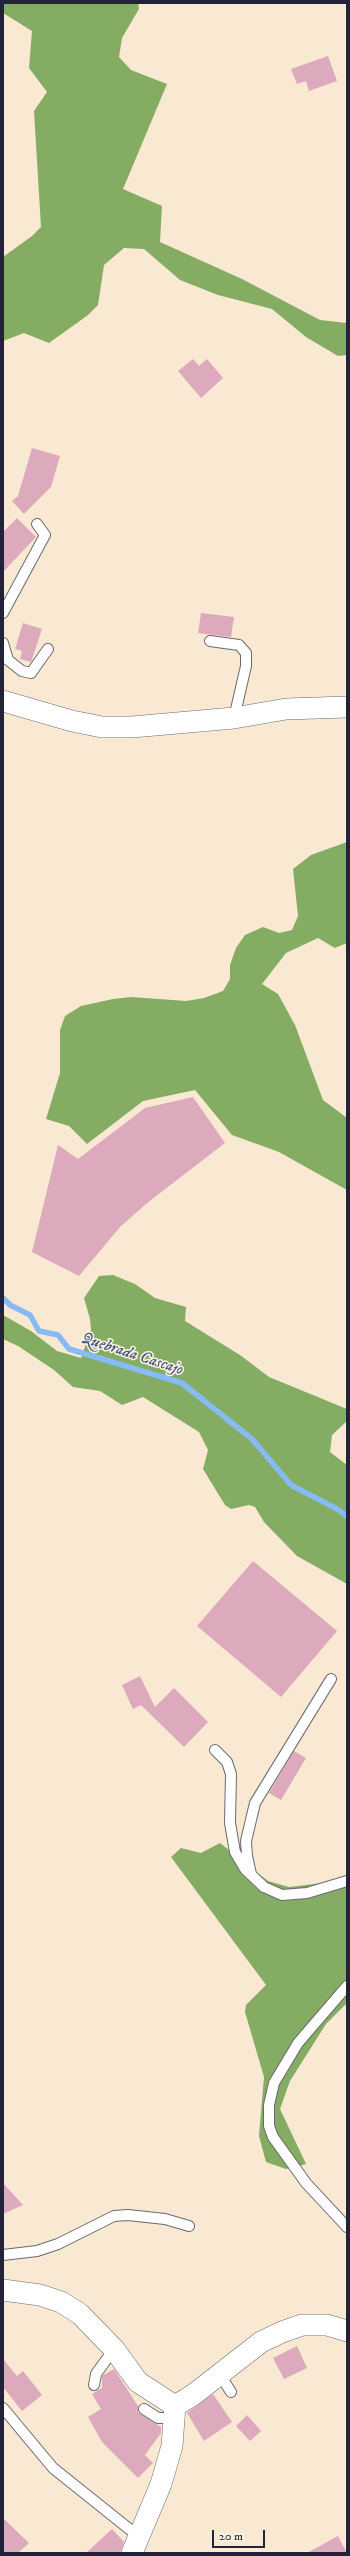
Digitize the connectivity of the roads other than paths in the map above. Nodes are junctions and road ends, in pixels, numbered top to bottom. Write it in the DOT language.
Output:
graph roads {
  1 [pos="37,524"];
  2 [pos="3,613"];
  3 [pos="210,641"];
  4 [pos="3,643"];
  5 [pos="48,649"];
  6 [pos="3,701"];
  7 [pos="347,707"];
  8 [pos="234,718"];
  9 [pos="331,1679"];
  10 [pos="214,1750"];
  11 [pos="252,1876"];
  12 [pos="347,1881"];
  13 [pos="347,1986"];
  14 [pos="189,2226"];
  15 [pos="347,2227"];
  16 [pos="3,2254"];
  17 [pos="3,2290"];
  18 [pos="346,2328"];
  19 [pos="114,2349"];
  20 [pos="220,2375"];
  21 [pos="94,2385"];
  22 [pos="231,2392"];
  23 [pos="3,2408"];
  24 [pos="144,2409"];
  25 [pos="175,2410"];
  26 [pos="135,2544"];
  1 -- 2 [label="lane"];
  3 -- 8 [label="lane"];
  4 -- 5 [label="lane"];
  6 -- 8 [label="street"];
  7 -- 8 [label="street"];
  9 -- 11 [label="lane"];
  10 -- 11 [label="lane"];
  11 -- 12 [label="lane"];
  13 -- 15 [label="lane"];
  14 -- 16 [label="lane"];
  17 -- 19 [label="street"];
  18 -- 20 [label="street"];
  19 -- 21 [label="lane"];
  19 -- 25 [label="street"];
  20 -- 22 [label="lane"];
  20 -- 25 [label="street"];
  23 -- 26 [label="lane"];
  24 -- 25 [label="lane"];
  25 -- 26 [label="street"];
}
